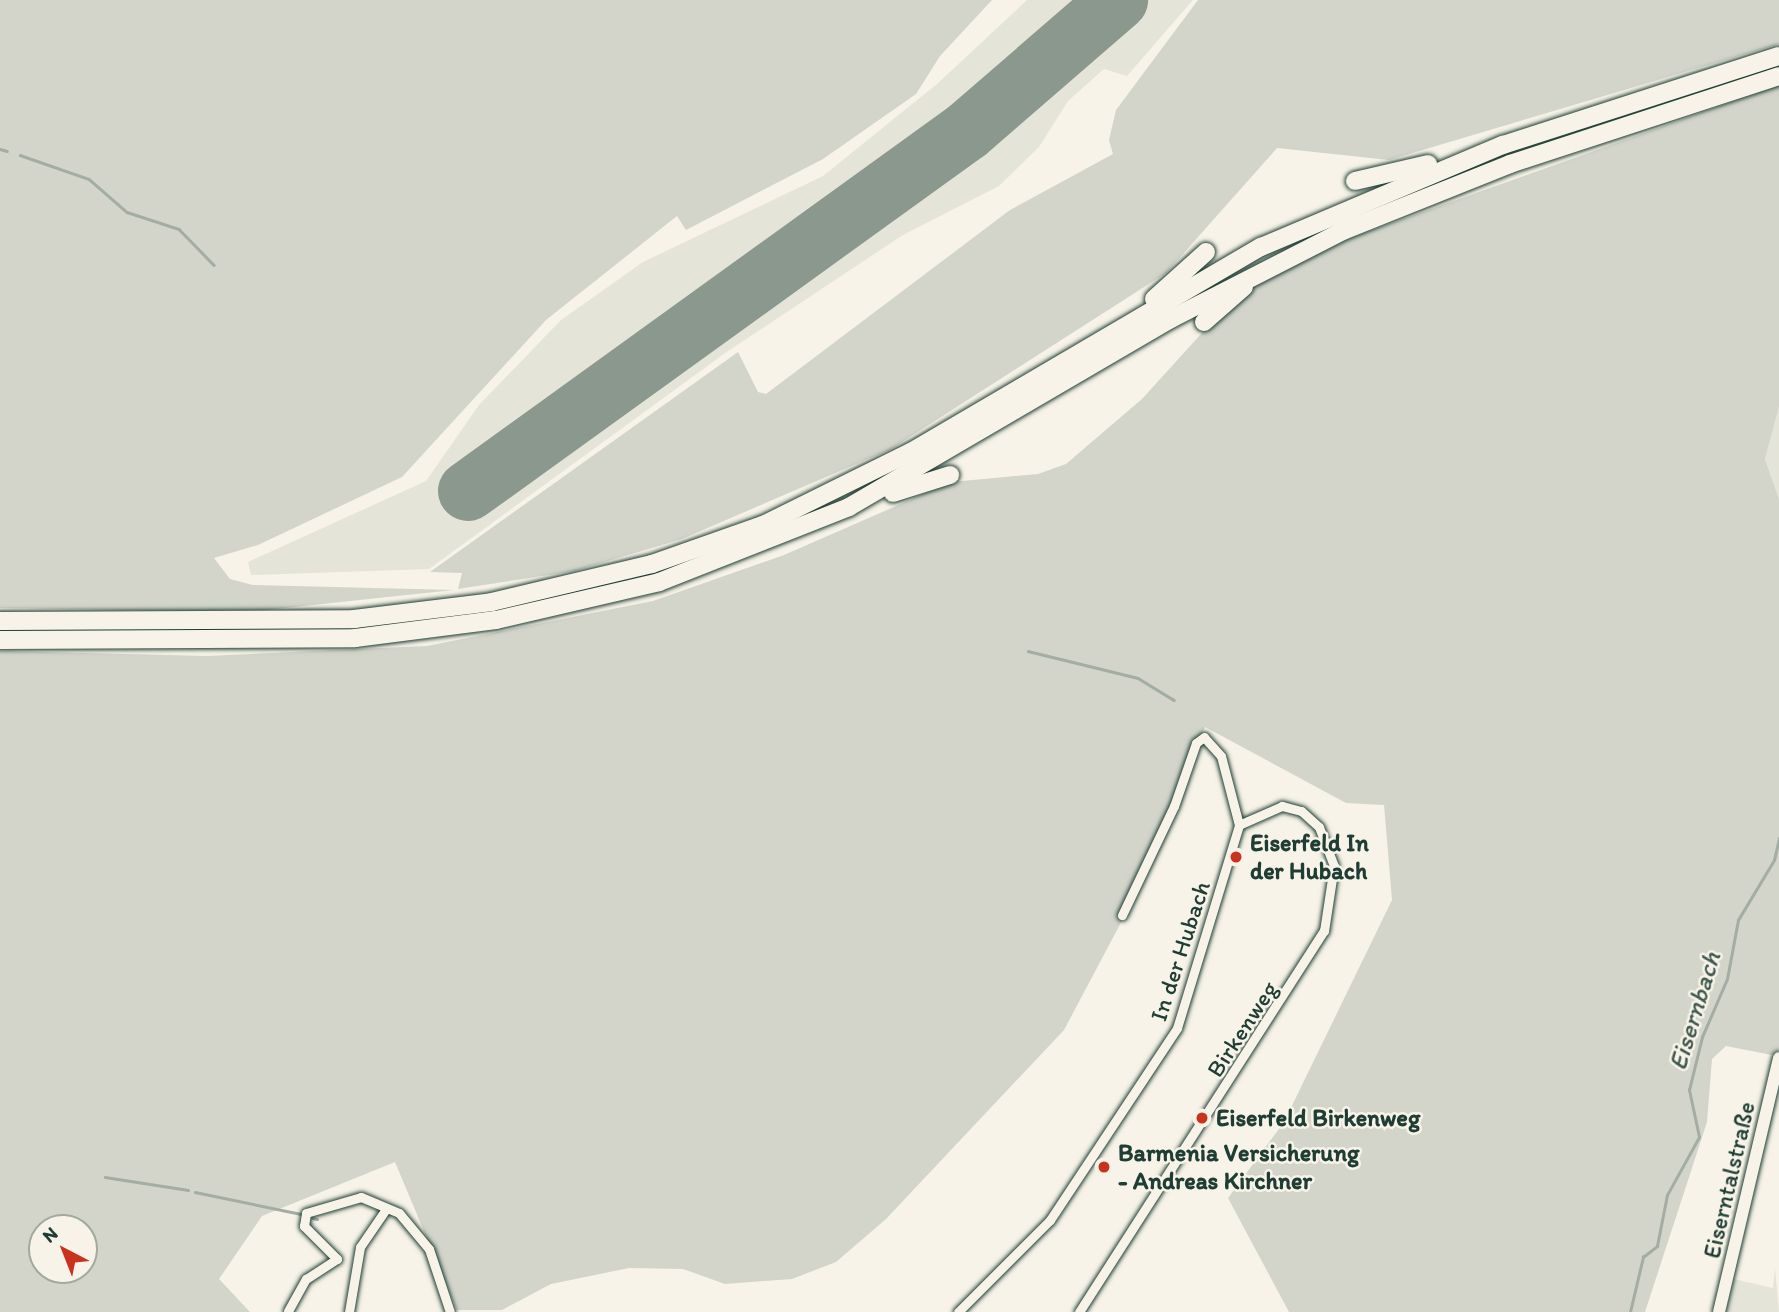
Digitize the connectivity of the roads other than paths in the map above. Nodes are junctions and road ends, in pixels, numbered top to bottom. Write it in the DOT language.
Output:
graph roads {
  1 [pos="1779,56"];
  2 [pos="1779,76"];
  3 [pos="1503,145"];
  4 [pos="1355,181"];
  5 [pos="1206,252"];
  6 [pos="1267,267"];
  7 [pos="1205,322"];
  8 [pos="1105,336"];
  9 [pos="950,475"];
  10 [pos="849,507"];
  11 [pos="0,621"];
  12 [pos="0,640"];
  13 [pos="1239,825"];
  14 [pos="1122,915"];
  15 [pos="1779,1058"];
  16 [pos="386,1209"];
  17 [pos="288,1311"];
  18 [pos="349,1312"];
  19 [pos="450,1312"];
  20 [pos="958,1312"];
  21 [pos="1079,1312"];
  22 [pos="1719,1312"];
  1 -- 3 [label="highway"];
  2 -- 6 [label="highway"];
  3 -- 4 [label="highway"];
  3 -- 8 [label="highway"];
  5 -- 8 [label="highway"];
  6 -- 7 [label="highway"];
  6 -- 10 [label="highway"];
  8 -- 11 [label="highway"];
  9 -- 10 [label="highway"];
  10 -- 12 [label="highway"];
  13 -- 14 [label="street"];
  13 -- 20 [label="street, In der Hubach"];
  13 -- 21 [label="street, Birkenweg"];
  15 -- 22 [label="main road, Eiserntalstraße"];
  16 -- 17 [label="street"];
  16 -- 18 [label="street"];
  16 -- 19 [label="street"];
}
